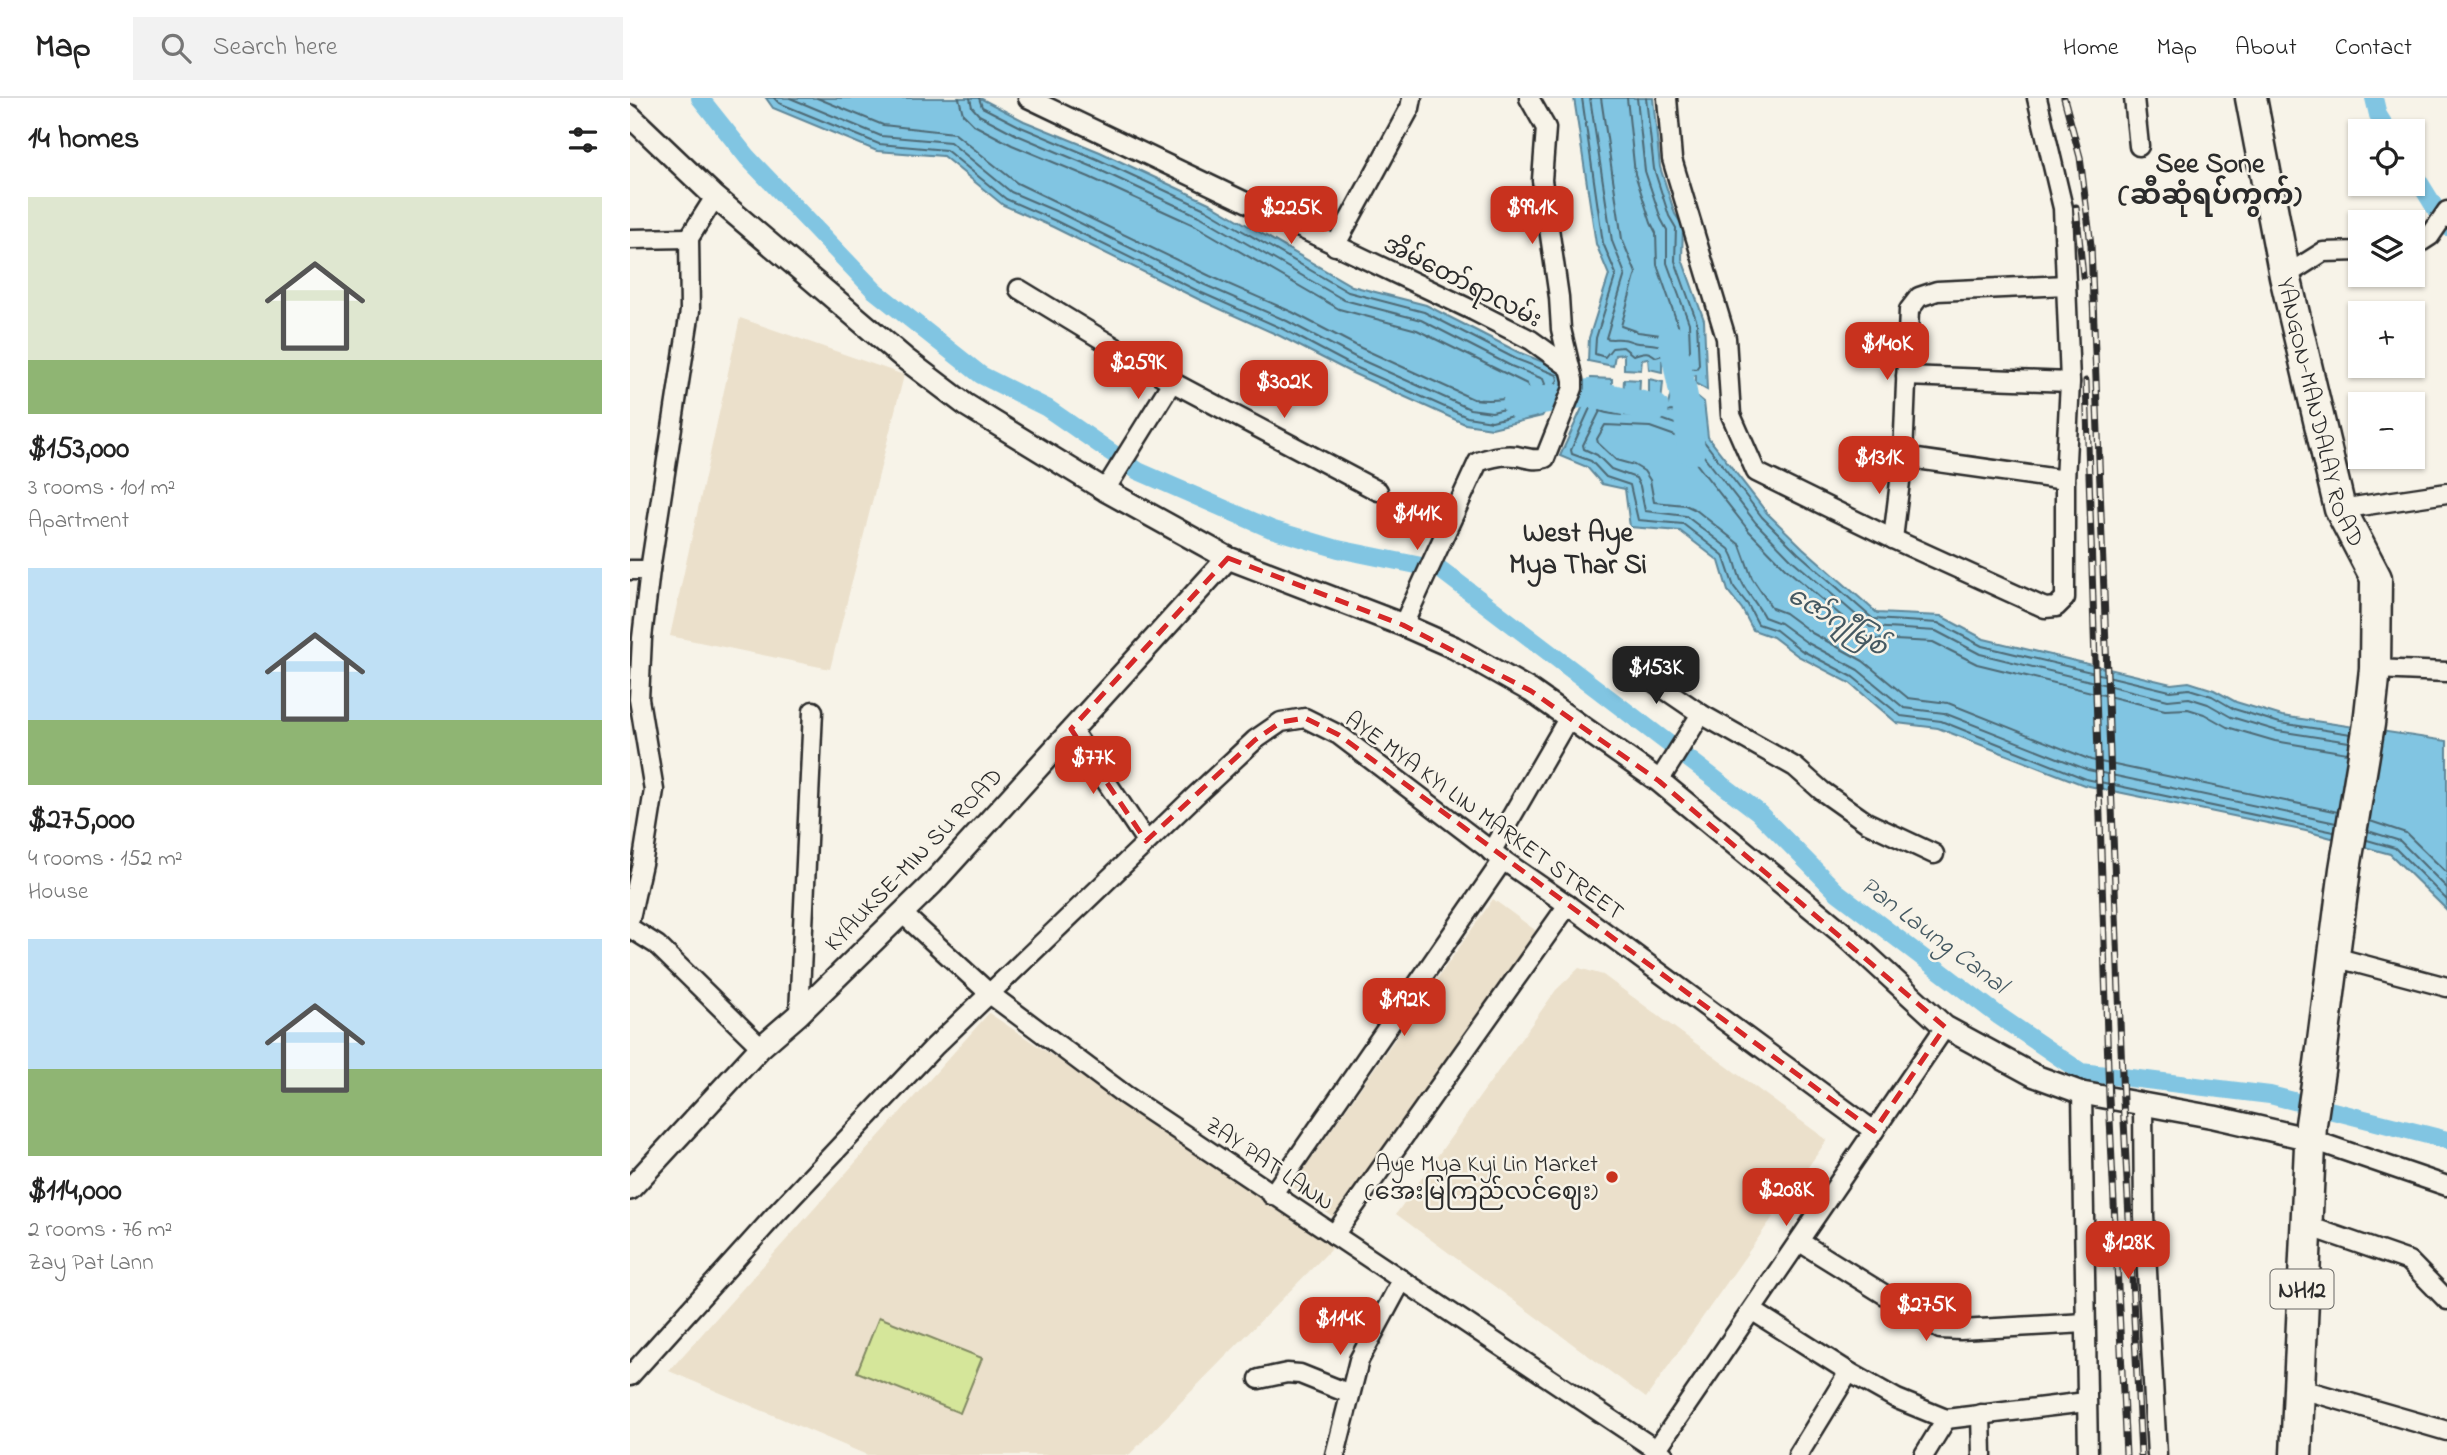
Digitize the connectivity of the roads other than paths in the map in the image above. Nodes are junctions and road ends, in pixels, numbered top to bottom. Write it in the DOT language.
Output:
graph roads {
  1 [pos="1028,98"];
  2 [pos="1412,98"];
  3 [pos="1529,98"];
  4 [pos="1667,98"];
  5 [pos="2037,98"];
  6 [pos="2134,98"];
  7 [pos="2251,98"];
  8 [pos="630,116"];
  9 [pos="2139,146"];
  10 [pos="715,197"];
  11 [pos="2447,211"];
  12 [pos="689,238"];
  13 [pos="630,239"];
  14 [pos="2425,239"];
  15 [pos="1335,246"];
  16 [pos="2348,252"];
  17 [pos="2285,276"];
  18 [pos="2066,285"];
  19 [pos="1019,289"];
  20 [pos="1570,368"];
  21 [pos="1906,376"];
  22 [pos="1172,382"];
  23 [pos="2070,382"];
  24 [pos="1903,457"];
  25 [pos="2065,480"];
  26 [pos="1105,490"];
  27 [pos="1378,491"];
  28 [pos="2447,493"];
  29 [pos="2340,509"];
  30 [pos="1893,539"];
  31 [pos="1228,558"];
  32 [pos="630,570"];
  33 [pos="650,570"];
  34 [pos="1404,625"];
  35 [pos="1632,667"];
  36 [pos="2375,669"];
  37 [pos="2447,672"];
  38 [pos="813,711"];
  39 [pos="1701,714"];
  40 [pos="1569,717"];
  41 [pos="1071,729"];
  42 [pos="1659,781"];
  43 [pos="1146,841"];
  44 [pos="1934,854"];
  45 [pos="1497,856"];
  46 [pos="1568,905"];
  47 [pos="902,913"];
  48 [pos="630,918"];
  49 [pos="630,928"];
  50 [pos="2334,957"];
  51 [pos="2447,987"];
  52 [pos="990,994"];
  53 [pos="799,1014"];
  54 [pos="1945,1027"];
  55 [pos="761,1047"];
  56 [pos="2082,1093"];
  57 [pos="2143,1105"];
  58 [pos="1874,1131"];
  59 [pos="2310,1131"];
  60 [pos="2447,1186"];
  61 [pos="630,1189"];
  62 [pos="1272,1195"];
  63 [pos="2305,1225"];
  64 [pos="1334,1235"];
  65 [pos="1800,1242"];
  66 [pos="1402,1280"];
  67 [pos="2447,1300"];
  68 [pos="1753,1311"];
  69 [pos="2085,1323"];
  70 [pos="1849,1372"];
  71 [pos="630,1376"];
  72 [pos="1259,1379"];
  73 [pos="2298,1388"];
  74 [pos="1350,1394"];
  75 [pos="2086,1402"];
  76 [pos="1981,1414"];
  77 [pos="1946,1419"];
  78 [pos="2447,1431"];
  79 [pos="1649,1450"];
  80 [pos="1335,1455"];
  81 [pos="1798,1455"];
  82 [pos="1924,1455"];
  83 [pos="1982,1455"];
  84 [pos="2088,1455"];
  85 [pos="2157,1455"];
  86 [pos="2297,1455"];
  1 -- 15 [label="street, အိမ်တော်ရာလမ်း"];
  2 -- 15 [label="street"];
  3 -- 20 [label="street"];
  4 -- 30 [label="street"];
  5 -- 18 [label="street"];
  6 -- 9 [label="street"];
  7 -- 17 [label="highway, YANGON-MANDALAY ROAD / NH12"];
  8 -- 10 [label="street"];
  10 -- 12 [label="street"];
  10 -- 26 [label="street"];
  11 -- 14 [label="street"];
  12 -- 13 [label="street"];
  12 -- 33 [label="street"];
  15 -- 20 [label="street, အိမ်တော်ရာလမ်း"];
  16 -- 17 [label="street"];
  17 -- 29 [label="highway, YANGON-MANDALAY ROAD / NH12"];
  18 -- 21 [label="street"];
  18 -- 23 [label="street"];
  19 -- 22 [label="street"];
  20 -- 34 [label="street"];
  21 -- 23 [label="street"];
  21 -- 24 [label="street"];
  22 -- 26 [label="street"];
  22 -- 27 [label="street"];
  23 -- 25 [label="street"];
  24 -- 25 [label="street"];
  24 -- 30 [label="street"];
  25 -- 30 [label="street"];
  26 -- 31 [label="street"];
  28 -- 29 [label="street"];
  29 -- 36 [label="highway, YANGON-MANDALAY ROAD / NH12"];
  31 -- 34 [label="street"];
  31 -- 41 [label="street, KYAUKSE-MIN SU ROAD"];
  32 -- 33 [label="street"];
  33 -- 48 [label="street"];
  34 -- 40 [label="street"];
  35 -- 39 [label="street"];
  36 -- 37 [label="street"];
  36 -- 50 [label="highway, YANGON-MANDALAY ROAD / NH12"];
  38 -- 53 [label="street"];
  39 -- 42 [label="street"];
  39 -- 44 [label="street"];
  40 -- 42 [label="street"];
  40 -- 45 [label="street"];
  41 -- 43 [label="street"];
  41 -- 47 [label="street, KYAUKSE-MIN SU ROAD"];
  42 -- 54 [label="street"];
  43 -- 45 [label="street, AYE MYA KYI LIN MARKET STREET"];
  43 -- 52 [label="street, AYE MYA KYI LIN MARKET STREET"];
  45 -- 46 [label="street, AYE MYA KYI LIN MARKET STREET"];
  45 -- 62 [label="street"];
  46 -- 58 [label="street, AYE MYA KYI LIN MARKET STREET"];
  46 -- 64 [label="street"];
  47 -- 52 [label="street, ZAY PAT LANN"];
  47 -- 53 [label="street, KYAUKSE-MIN SU ROAD"];
  49 -- 55 [label="street"];
  50 -- 51 [label="street"];
  50 -- 59 [label="highway, NH12"];
  52 -- 62 [label="street, ZAY PAT LANN"];
  52 -- 71 [label="street, AYE MYA KYI LIN MARKET STREET"];
  53 -- 55 [label="street, KYAUKSE-MIN SU ROAD"];
  54 -- 56 [label="street"];
  54 -- 58 [label="street"];
  55 -- 61 [label="street, KYAUKSE-MIN SU ROAD"];
  56 -- 57 [label="street"];
  56 -- 69 [label="street"];
  57 -- 59 [label="street"];
  57 -- 85 [label="street"];
  58 -- 65 [label="street"];
  59 -- 60 [label="street"];
  59 -- 63 [label="highway, NH12"];
  62 -- 64 [label="street, ZAY PAT LANN"];
  63 -- 67 [label="street"];
  63 -- 73 [label="highway, NH12"];
  64 -- 66 [label="street, ZAY PAT LANN"];
  65 -- 68 [label="street"];
  65 -- 69 [label="street"];
  66 -- 74 [label="street"];
  66 -- 79 [label="street, ZAY PAT LANN"];
  68 -- 70 [label="street"];
  68 -- 79 [label="street"];
  69 -- 75 [label="street"];
  70 -- 77 [label="street"];
  70 -- 81 [label="street"];
  72 -- 74 [label="street"];
  73 -- 78 [label="street"];
  73 -- 86 [label="highway, NH12"];
  74 -- 80 [label="street"];
  75 -- 76 [label="street"];
  75 -- 84 [label="street"];
  76 -- 77 [label="street"];
  76 -- 83 [label="street"];
  77 -- 82 [label="street"];
}
